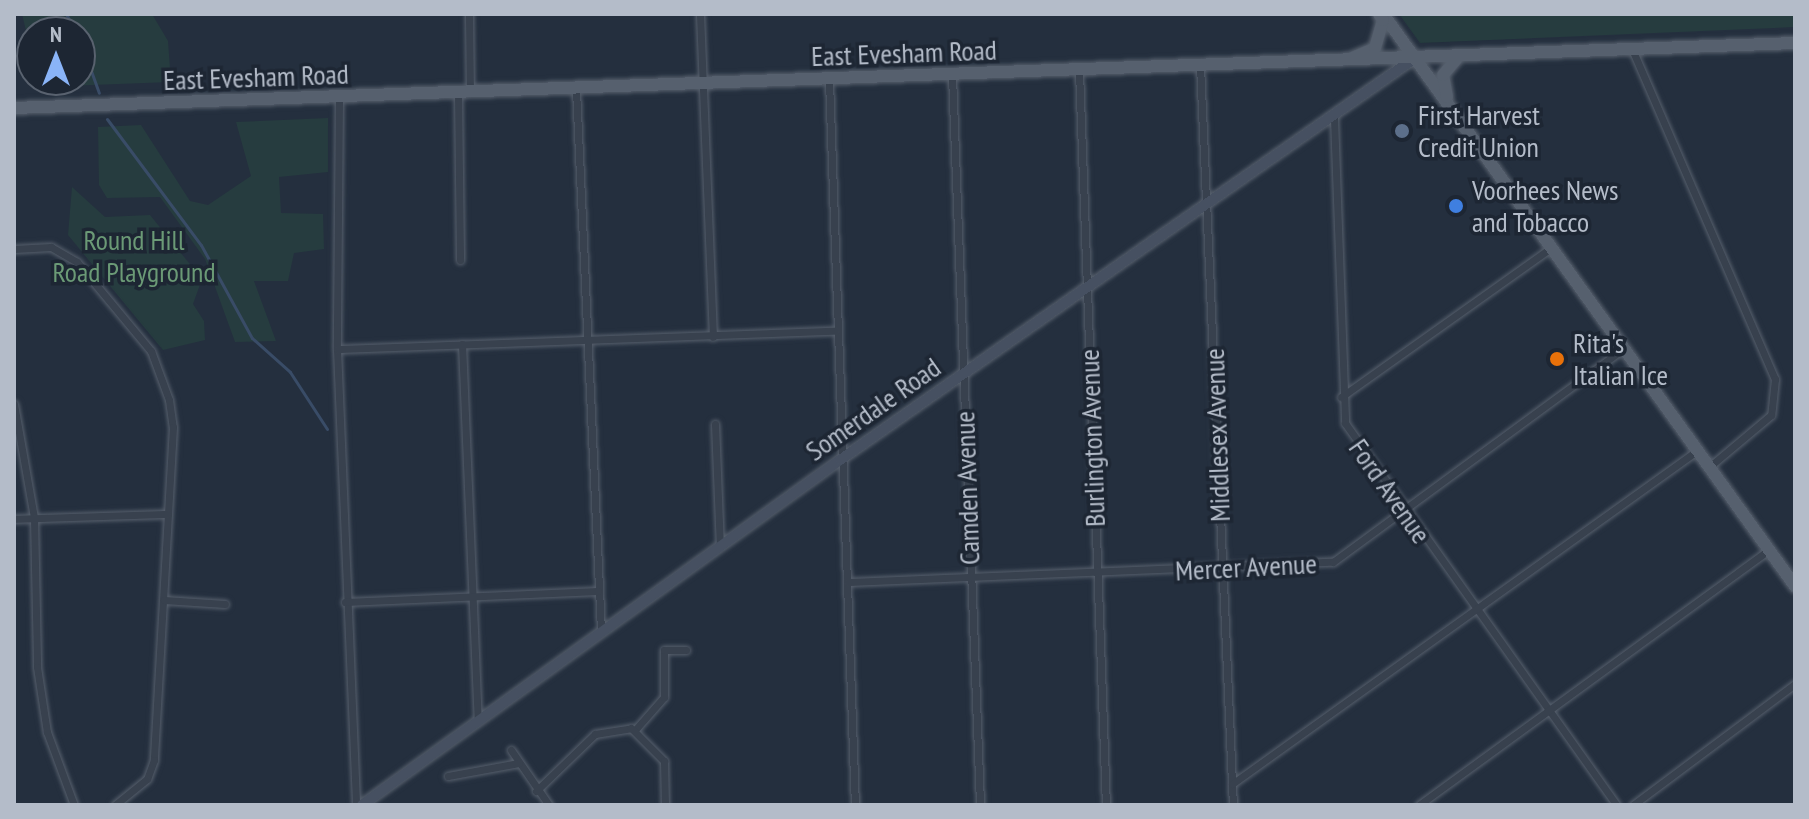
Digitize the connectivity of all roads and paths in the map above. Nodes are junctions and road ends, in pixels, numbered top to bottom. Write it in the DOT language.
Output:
graph roads {
  1 [pos="469,14"];
  2 [pos="700,14"];
  3 [pos="1381,14"];
  4 [pos="1795,43"];
  5 [pos="1632,49"];
  6 [pos="1459,56"];
  7 [pos="1415,58"];
  8 [pos="1346,61"];
  9 [pos="1200,65"];
  10 [pos="1079,70"];
  11 [pos="952,75"];
  12 [pos="829,80"];
  13 [pos="703,83"];
  14 [pos="576,89"];
  15 [pos="464,93"];
  16 [pos="339,98"];
  17 [pos="1447,102"];
  18 [pos="14,108"];
  19 [pos="1334,118"];
  20 [pos="1210,204"];
  21 [pos="1551,248"];
  22 [pos="14,249"];
  23 [pos="460,260"];
  24 [pos="1087,290"];
  25 [pos="836,331"];
  26 [pos="713,337"];
  27 [pos="586,340"];
  28 [pos="462,344"];
  29 [pos="1624,348"];
  30 [pos="337,349"];
  31 [pos="962,375"];
  32 [pos="1341,397"];
  33 [pos="14,404"];
  34 [pos="715,424"];
  35 [pos="1698,450"];
  36 [pos="840,460"];
  37 [pos="1709,467"];
  38 [pos="1403,510"];
  39 [pos="168,514"];
  40 [pos="34,518"];
  41 [pos="14,519"];
  42 [pos="720,546"];
  43 [pos="1769,550"];
  44 [pos="1221,568"];
  45 [pos="1096,574"];
  46 [pos="971,579"];
  47 [pos="847,582"];
  48 [pos="1795,586"];
  49 [pos="598,591"];
  50 [pos="471,597"];
  51 [pos="164,600"];
  52 [pos="345,602"];
  53 [pos="225,604"];
  54 [pos="1475,611"];
  55 [pos="601,631"];
  56 [pos="686,650"];
  57 [pos="1795,684"];
  58 [pos="1549,713"];
  59 [pos="478,720"];
  60 [pos="635,730"];
  61 [pos="511,750"];
  62 [pos="519,763"];
  63 [pos="448,776"];
  64 [pos="1232,784"];
  65 [pos="536,791"];
  66 [pos="74,805"];
  67 [pos="115,805"];
  68 [pos="359,805"];
  69 [pos="549,805"];
  70 [pos="665,805"];
  71 [pos="855,805"];
  72 [pos="980,805"];
  73 [pos="1106,805"];
  74 [pos="1233,805"];
  75 [pos="1419,805"];
  76 [pos="1616,805"];
  77 [pos="1633,805"];
  1 -- 15 [label="street"];
  2 -- 13 [label="street"];
  3 -- 7 [label="main road"];
  3 -- 8 [label="main road"];
  4 -- 5 [label="main road, East Evesham Road"];
  5 -- 6 [label="main road, East Evesham Road"];
  5 -- 37 [label="street"];
  6 -- 7 [label="main road, East Evesham Road"];
  6 -- 17 [label="main road"];
  7 -- 8 [label="main road, East Evesham Road"];
  7 -- 17 [label="main road"];
  7 -- 19 [label="main road, Somerdale Road"];
  8 -- 9 [label="main road, East Evesham Road"];
  9 -- 10 [label="main road, East Evesham Road"];
  9 -- 20 [label="street, Middlesex Avenue"];
  10 -- 11 [label="main road, East Evesham Road"];
  10 -- 24 [label="street, Burlington Avenue"];
  11 -- 12 [label="main road, East Evesham Road"];
  11 -- 31 [label="street, Camden Avenue"];
  12 -- 13 [label="main road, East Evesham Road"];
  12 -- 25 [label="street"];
  13 -- 14 [label="main road, East Evesham Road"];
  13 -- 26 [label="street"];
  14 -- 15 [label="main road, East Evesham Road"];
  14 -- 27 [label="street"];
  15 -- 16 [label="main road, East Evesham Road"];
  15 -- 23 [label="street"];
  16 -- 18 [label="main road, East Evesham Road"];
  16 -- 30 [label="street"];
  17 -- 21 [label="main road"];
  19 -- 20 [label="main road, Somerdale Road"];
  19 -- 32 [label="street, Ford Avenue"];
  20 -- 24 [label="main road, Somerdale Road"];
  20 -- 44 [label="street, Middlesex Avenue"];
  21 -- 29 [label="main road"];
  21 -- 32 [label="street"];
  22 -- 39 [label="street"];
  24 -- 31 [label="main road, Somerdale Road"];
  24 -- 45 [label="street, Burlington Avenue"];
  25 -- 26 [label="street"];
  25 -- 36 [label="street"];
  26 -- 27 [label="street"];
  27 -- 28 [label="street"];
  27 -- 49 [label="street"];
  28 -- 30 [label="street"];
  28 -- 50 [label="street"];
  29 -- 35 [label="main road"];
  29 -- 38 [label="street, Mercer Avenue"];
  30 -- 52 [label="street"];
  31 -- 36 [label="main road, Somerdale Road"];
  31 -- 46 [label="street, Camden Avenue"];
  32 -- 38 [label="street, Ford Avenue"];
  33 -- 40 [label="street"];
  34 -- 42 [label="street"];
  35 -- 37 [label="main road"];
  35 -- 54 [label="street"];
  36 -- 42 [label="main road, Somerdale Road"];
  36 -- 47 [label="street"];
  37 -- 43 [label="main road"];
  38 -- 44 [label="street, Mercer Avenue"];
  38 -- 54 [label="street, Ford Avenue"];
  39 -- 40 [label="street"];
  39 -- 51 [label="street"];
  40 -- 41 [label="street"];
  40 -- 66 [label="street"];
  42 -- 55 [label="main road, Somerdale Road"];
  43 -- 48 [label="main road"];
  43 -- 58 [label="street"];
  44 -- 45 [label="street, Mercer Avenue"];
  44 -- 64 [label="street, Middlesex Avenue"];
  45 -- 46 [label="street, Mercer Avenue"];
  45 -- 73 [label="street, Burlington Avenue"];
  46 -- 47 [label="street, Mercer Avenue"];
  46 -- 72 [label="street, Camden Avenue"];
  47 -- 71 [label="street"];
  49 -- 50 [label="street"];
  49 -- 55 [label="street"];
  50 -- 52 [label="street"];
  50 -- 59 [label="street"];
  51 -- 53 [label="street"];
  51 -- 67 [label="street"];
  52 -- 68 [label="street"];
  54 -- 58 [label="street, Ford Avenue"];
  54 -- 64 [label="street"];
  55 -- 59 [label="main road, Somerdale Road"];
  56 -- 60 [label="street"];
  57 -- 77 [label="street"];
  58 -- 75 [label="street"];
  58 -- 76 [label="street, Ford Avenue"];
  59 -- 68 [label="main road, Somerdale Road"];
  60 -- 65 [label="street"];
  60 -- 70 [label="street"];
  61 -- 62 [label="street"];
  62 -- 63 [label="street"];
  62 -- 65 [label="street"];
  64 -- 74 [label="street, Middlesex Avenue"];
  65 -- 69 [label="street"];
}
